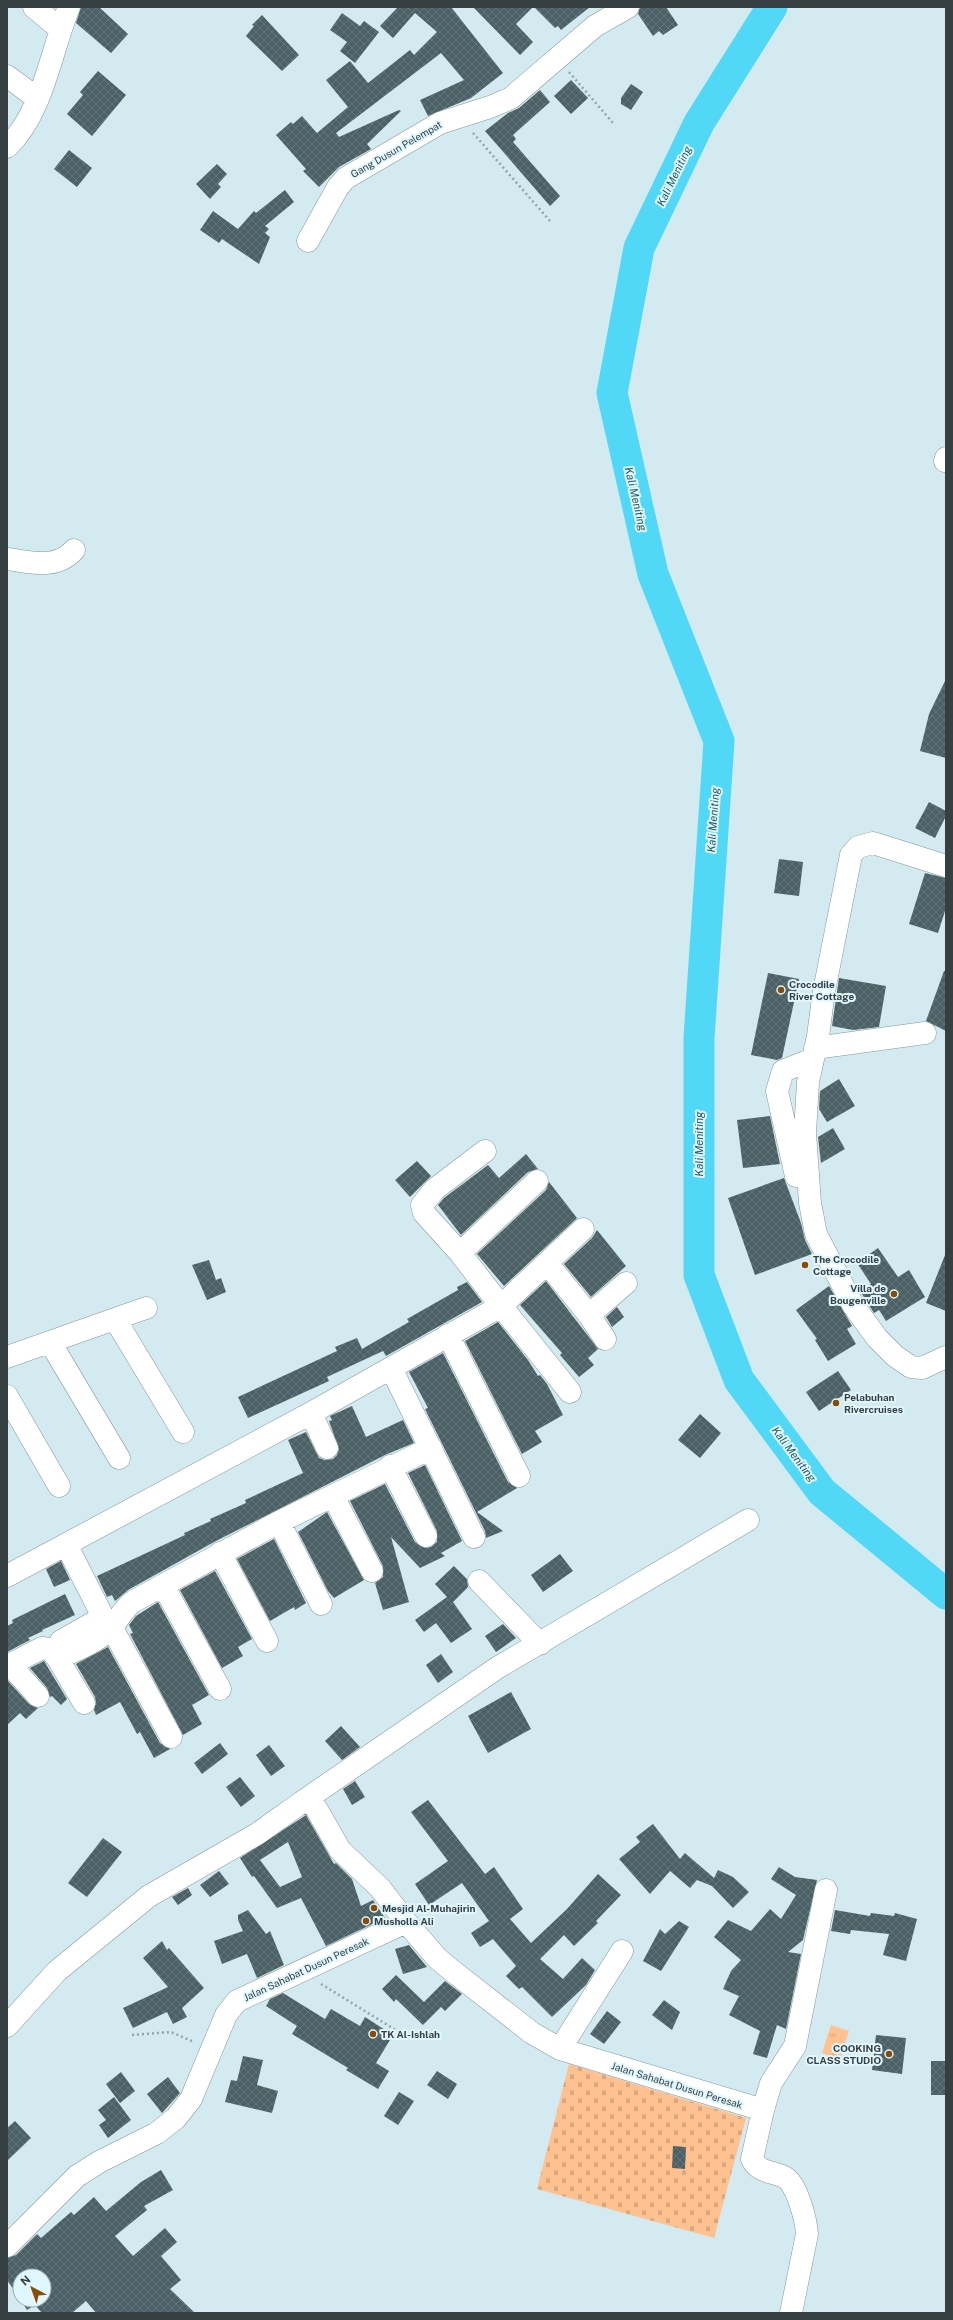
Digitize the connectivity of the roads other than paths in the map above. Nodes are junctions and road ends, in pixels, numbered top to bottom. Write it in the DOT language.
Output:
graph roads {
  1 [pos="34,7"];
  2 [pos="69,7"];
  3 [pos="628,7"];
  4 [pos="60,29"];
  5 [pos="7,76"];
  6 [pos="38,99"];
  7 [pos="7,147"];
  8 [pos="308,241"];
  9 [pos="74,550"];
  10 [pos="7,559"];
  11 [pos="946,866"];
  12 [pos="925,1033"];
  13 [pos="814,1054"];
  14 [pos="485,1151"];
  15 [pos="537,1182"];
  16 [pos="798,1182"];
  17 [pos="583,1229"];
  18 [pos="460,1253"];
  19 [pos="547,1263"];
  20 [pos="626,1282"];
  21 [pos="501,1306"];
  22 [pos="146,1308"];
  23 [pos="589,1315"];
  24 [pos="115,1319"];
  25 [pos="448,1335"];
  26 [pos="605,1339"];
  27 [pos="50,1342"];
  28 [pos="7,1357"];
  29 [pos="946,1357"];
  30 [pos="391,1368"];
  31 [pos="570,1392"];
  32 [pos="7,1396"];
  33 [pos="311,1414"];
  34 [pos="183,1432"];
  35 [pos="327,1448"];
  36 [pos="430,1448"];
  37 [pos="119,1458"];
  38 [pos="390,1466"];
  39 [pos="519,1476"];
  40 [pos="59,1486"];
  41 [pos="333,1496"];
  42 [pos="748,1520"];
  43 [pos="279,1522"];
  44 [pos="426,1536"];
  45 [pos="474,1537"];
  46 [pos="66,1544"];
  47 [pos="220,1553"];
  48 [pos="372,1570"];
  49 [pos="7,1576"];
  50 [pos="479,1581"];
  51 [pos="163,1585"];
  52 [pos="321,1604"];
  53 [pos="112,1628"];
  54 [pos="267,1641"];
  55 [pos="540,1644"];
  56 [pos="60,1650"];
  57 [pos="8,1666"];
  58 [pos="220,1689"];
  59 [pos="38,1696"];
  60 [pos="84,1703"];
  61 [pos="171,1737"];
  62 [pos="302,1802"];
  63 [pos="826,1890"];
  64 [pos="406,1922"];
  65 [pos="622,1951"];
  66 [pos="7,2026"];
  67 [pos="560,2049"];
  68 [pos="763,2110"];
  69 [pos="7,2246"];
  70 [pos="791,2313"];
  1 -- 4 [label="street"];
  2 -- 4 [label="street"];
  3 -- 8 [label="street, Gang Dusun Pelempat"];
  4 -- 6 [label="street"];
  5 -- 6 [label="street"];
  6 -- 7 [label="street"];
  9 -- 10 [label="street"];
  11 -- 13 [label="street"];
  12 -- 13 [label="street"];
  13 -- 16 [label="street"];
  13 -- 29 [label="street"];
  14 -- 18 [label="street"];
  15 -- 18 [label="street"];
  17 -- 19 [label="street"];
  18 -- 21 [label="street"];
  19 -- 21 [label="street"];
  19 -- 23 [label="street"];
  20 -- 23 [label="street"];
  21 -- 25 [label="street"];
  21 -- 31 [label="street"];
  22 -- 24 [label="street"];
  23 -- 26 [label="street"];
  24 -- 27 [label="street"];
  24 -- 34 [label="street"];
  25 -- 30 [label="street"];
  25 -- 39 [label="street"];
  27 -- 28 [label="street"];
  27 -- 37 [label="street"];
  30 -- 33 [label="street"];
  30 -- 36 [label="street"];
  32 -- 40 [label="street"];
  33 -- 35 [label="street"];
  33 -- 46 [label="street"];
  36 -- 38 [label="street"];
  36 -- 45 [label="street"];
  38 -- 41 [label="street"];
  38 -- 44 [label="street"];
  41 -- 43 [label="street"];
  41 -- 48 [label="street"];
  42 -- 55 [label="street"];
  43 -- 47 [label="street"];
  43 -- 52 [label="street"];
  46 -- 49 [label="street"];
  46 -- 56 [label="street"];
  47 -- 51 [label="street"];
  47 -- 54 [label="street"];
  50 -- 55 [label="street"];
  51 -- 53 [label="street"];
  51 -- 58 [label="street"];
  53 -- 56 [label="street"];
  53 -- 61 [label="street"];
  55 -- 62 [label="street"];
  56 -- 57 [label="street"];
  56 -- 60 [label="street"];
  57 -- 59 [label="street"];
  62 -- 64 [label="street, Jalan Sahabat Dusun Peresak"];
  62 -- 66 [label="street"];
  63 -- 68 [label="street"];
  64 -- 67 [label="street, Jalan Sahabat Dusun Peresak"];
  64 -- 69 [label="street, Jalan Sahabat Dusun Peresak"];
  65 -- 67 [label="street"];
  67 -- 68 [label="street, Jalan Sahabat Dusun Peresak"];
  68 -- 70 [label="street"];
}
